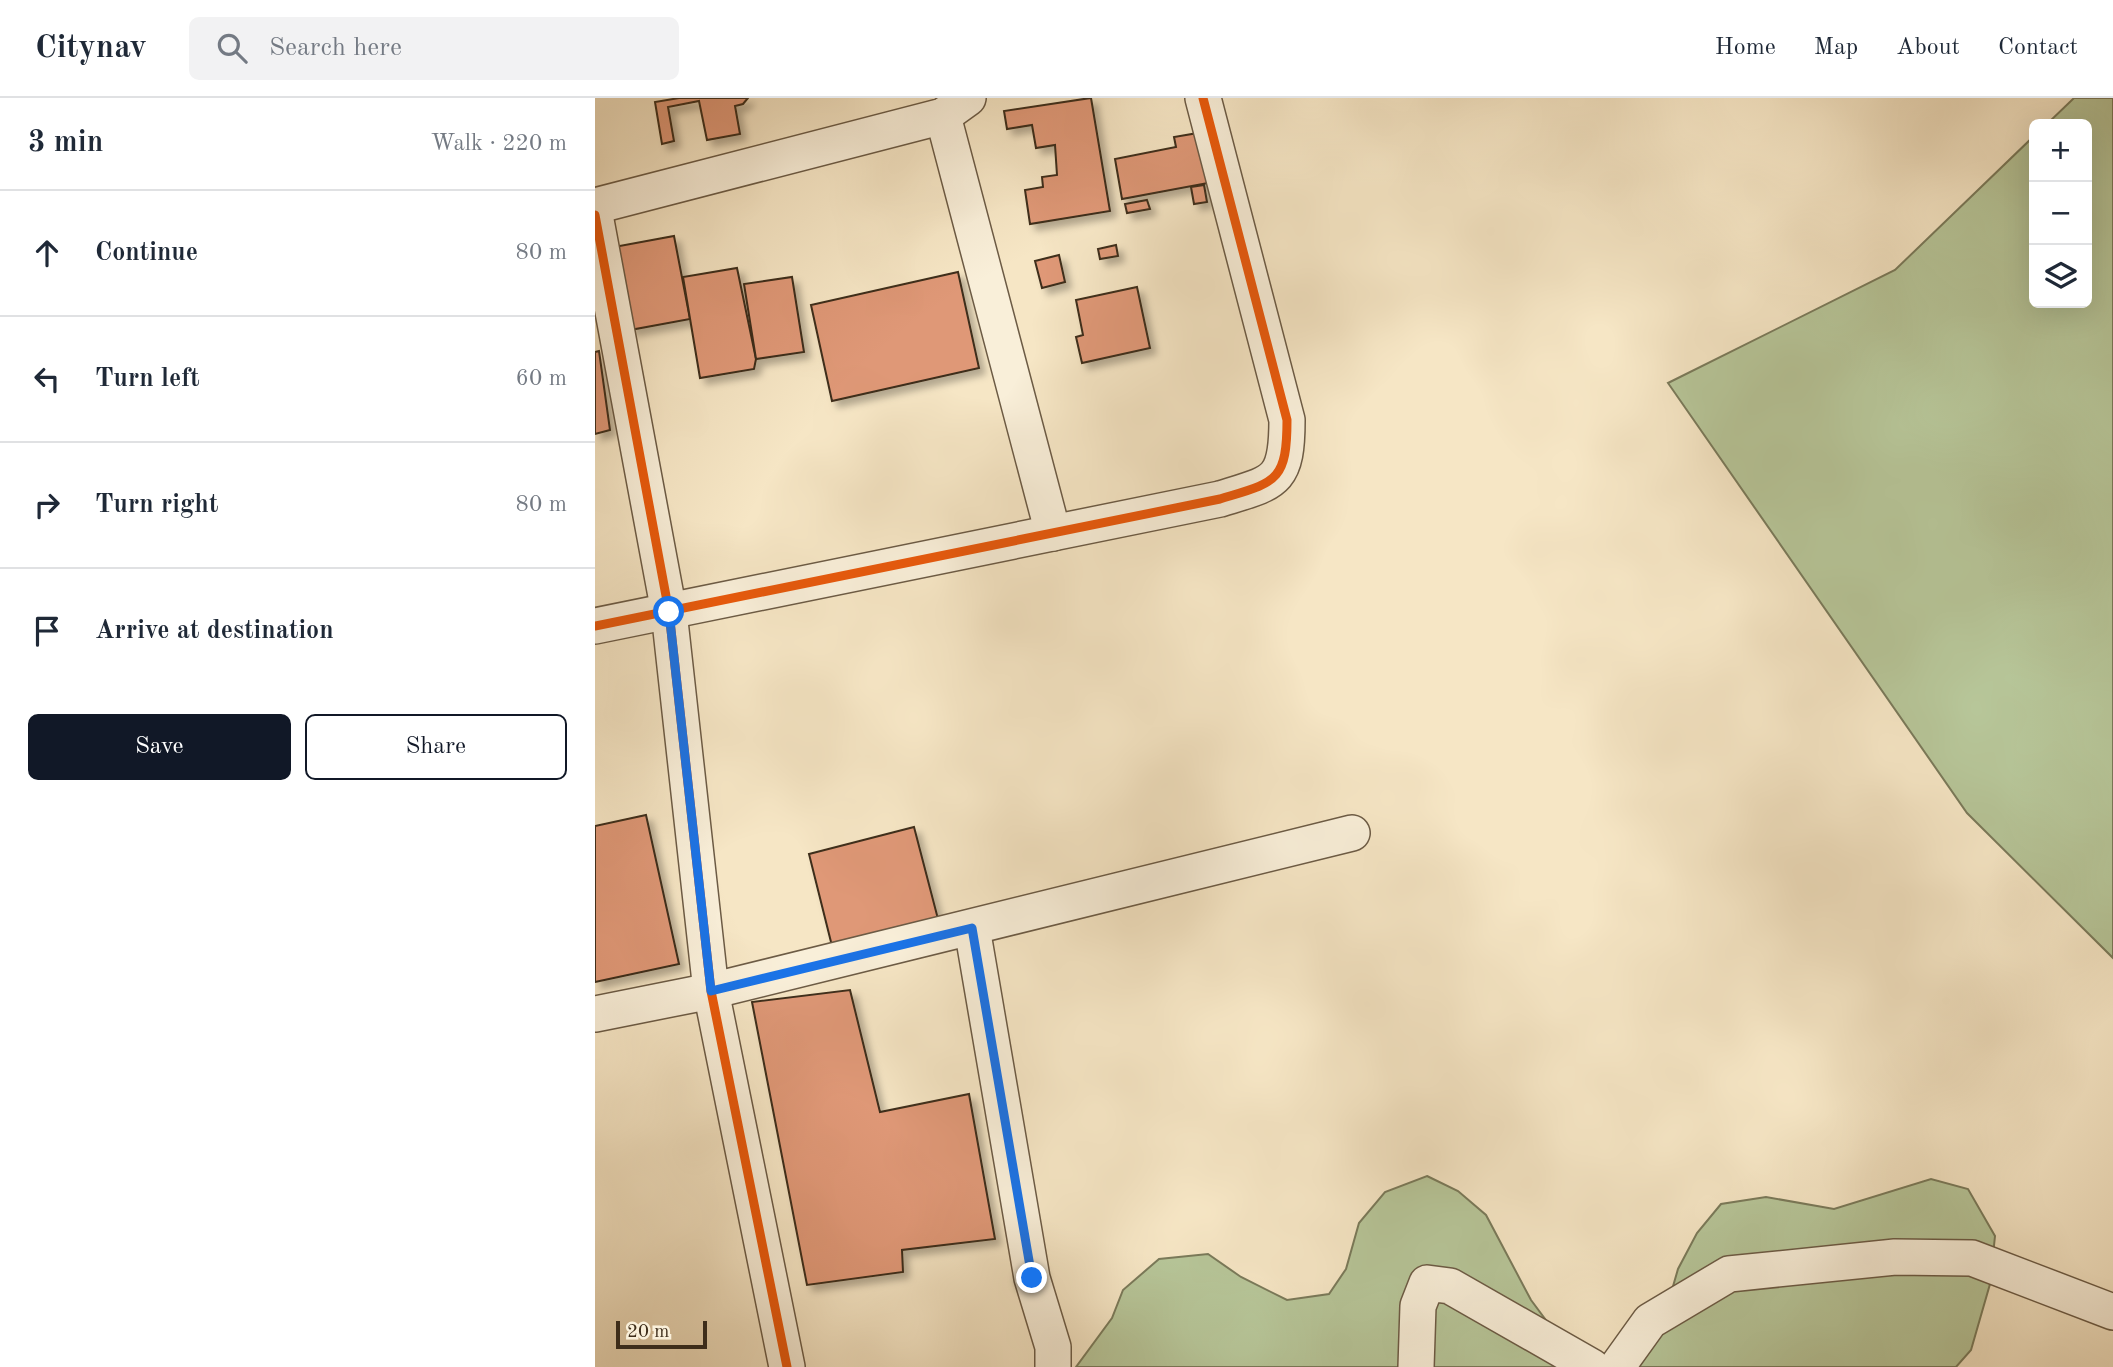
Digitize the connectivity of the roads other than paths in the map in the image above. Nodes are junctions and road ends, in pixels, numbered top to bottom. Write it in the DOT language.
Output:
graph roads {
  1 [pos="1203,98"];
  2 [pos="955,107"];
  3 [pos="595,206"];
  4 [pos="595,215"];
  5 [pos="1053,533"];
  6 [pos="669,612"];
  7 [pos="595,626"];
  8 [pos="1352,833"];
  9 [pos="972,928"];
  10 [pos="711,991"];
  11 [pos="595,1014"];
  12 [pos="2113,1312"];
  13 [pos="787,1367"];
  14 [pos="1053,1367"];
  15 [pos="1416,1367"];
  16 [pos="1592,1367"];
  17 [pos="1617,1367"];
  1 -- 5 [label="street"];
  2 -- 3 [label="street"];
  2 -- 5 [label="street"];
  4 -- 6 [label="street"];
  5 -- 6 [label="street"];
  6 -- 7 [label="street"];
  6 -- 10 [label="street"];
  8 -- 9 [label="street"];
  9 -- 10 [label="street"];
  9 -- 14 [label="street"];
  10 -- 11 [label="street"];
  10 -- 13 [label="street"];
  12 -- 17 [label="street"];
  15 -- 16 [label="street"];
}
